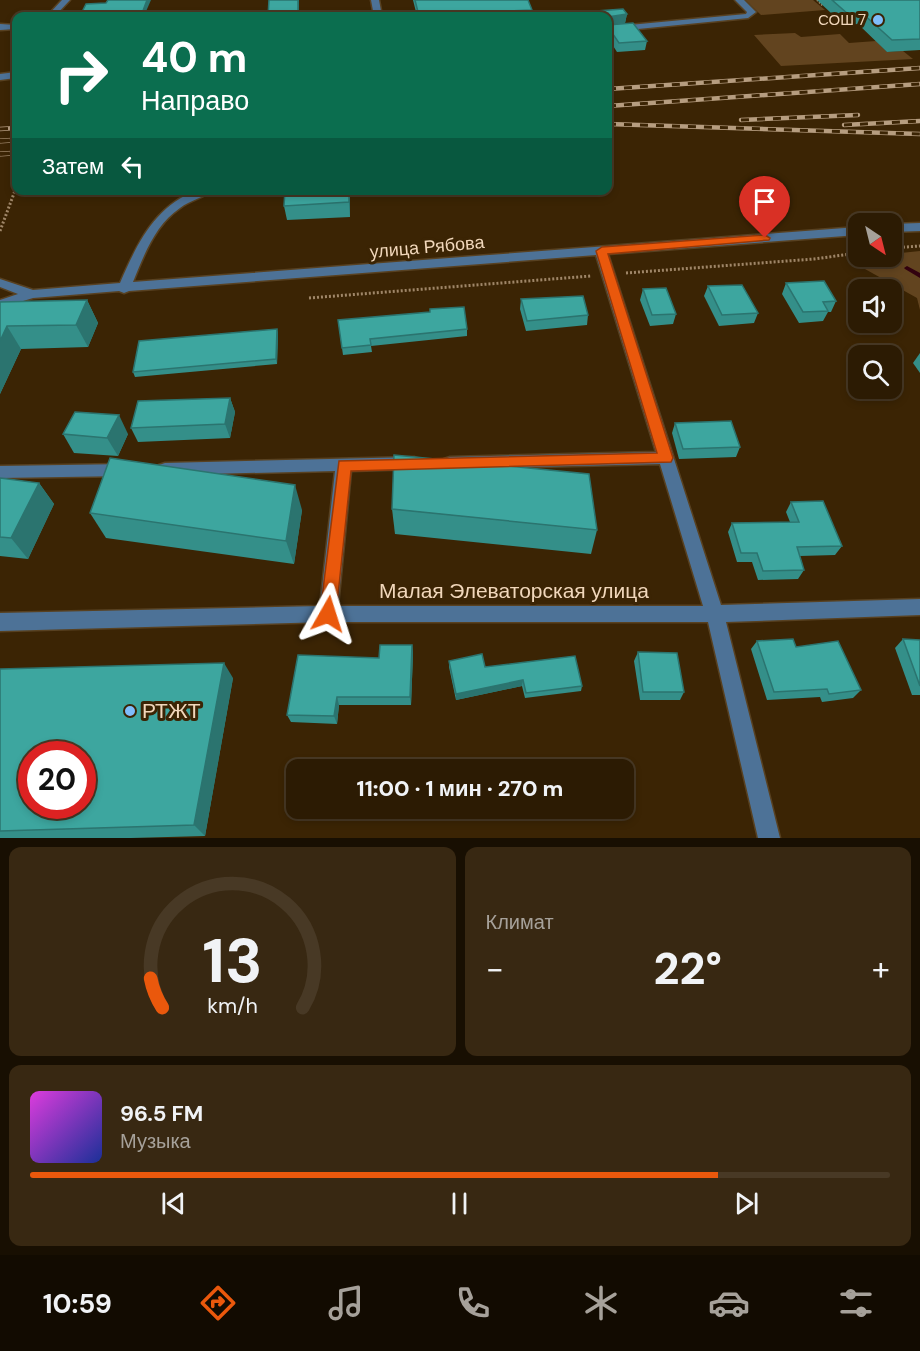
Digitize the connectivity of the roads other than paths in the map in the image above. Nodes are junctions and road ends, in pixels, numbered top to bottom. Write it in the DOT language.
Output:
graph roads {
  1 [pos="66,0"];
  2 [pos="739,0"];
  3 [pos="55,12"];
  4 [pos="612,30"];
  5 [pos="194,195"];
  6 [pos="920,227"];
  7 [pos="902,228"];
  8 [pos="848,232"];
  9 [pos="602,251"];
  10 [pos="0,283"];
  11 [pos="124,289"];
  12 [pos="32,294"];
  13 [pos="0,304"];
  14 [pos="666,458"];
  15 [pos="344,465"];
  16 [pos="0,472"];
  17 [pos="920,607"];
  18 [pos="328,614"];
  19 [pos="715,614"];
  20 [pos="0,622"];
  21 [pos="769,838"];
  1 -- 3 [label="street"];
  2 -- 4 [label="street"];
  5 -- 11 [label="street"];
  6 -- 7 [label="street"];
  8 -- 9 [label="street, улица Рябова"];
  9 -- 11 [label="street, улица Рябова"];
  9 -- 14 [label="street"];
  10 -- 12 [label="street, улица Рябова"];
  11 -- 12 [label="street, улица Рябова"];
  12 -- 13 [label="street"];
  14 -- 15 [label="street"];
  14 -- 19 [label="street"];
  15 -- 16 [label="street"];
  15 -- 18 [label="street"];
  17 -- 19 [label="street, Малая Элеваторская улица"];
  18 -- 19 [label="street, Малая Элеваторская улица"];
  18 -- 20 [label="street, Малая Элеваторская улица"];
  19 -- 21 [label="street"];
}
